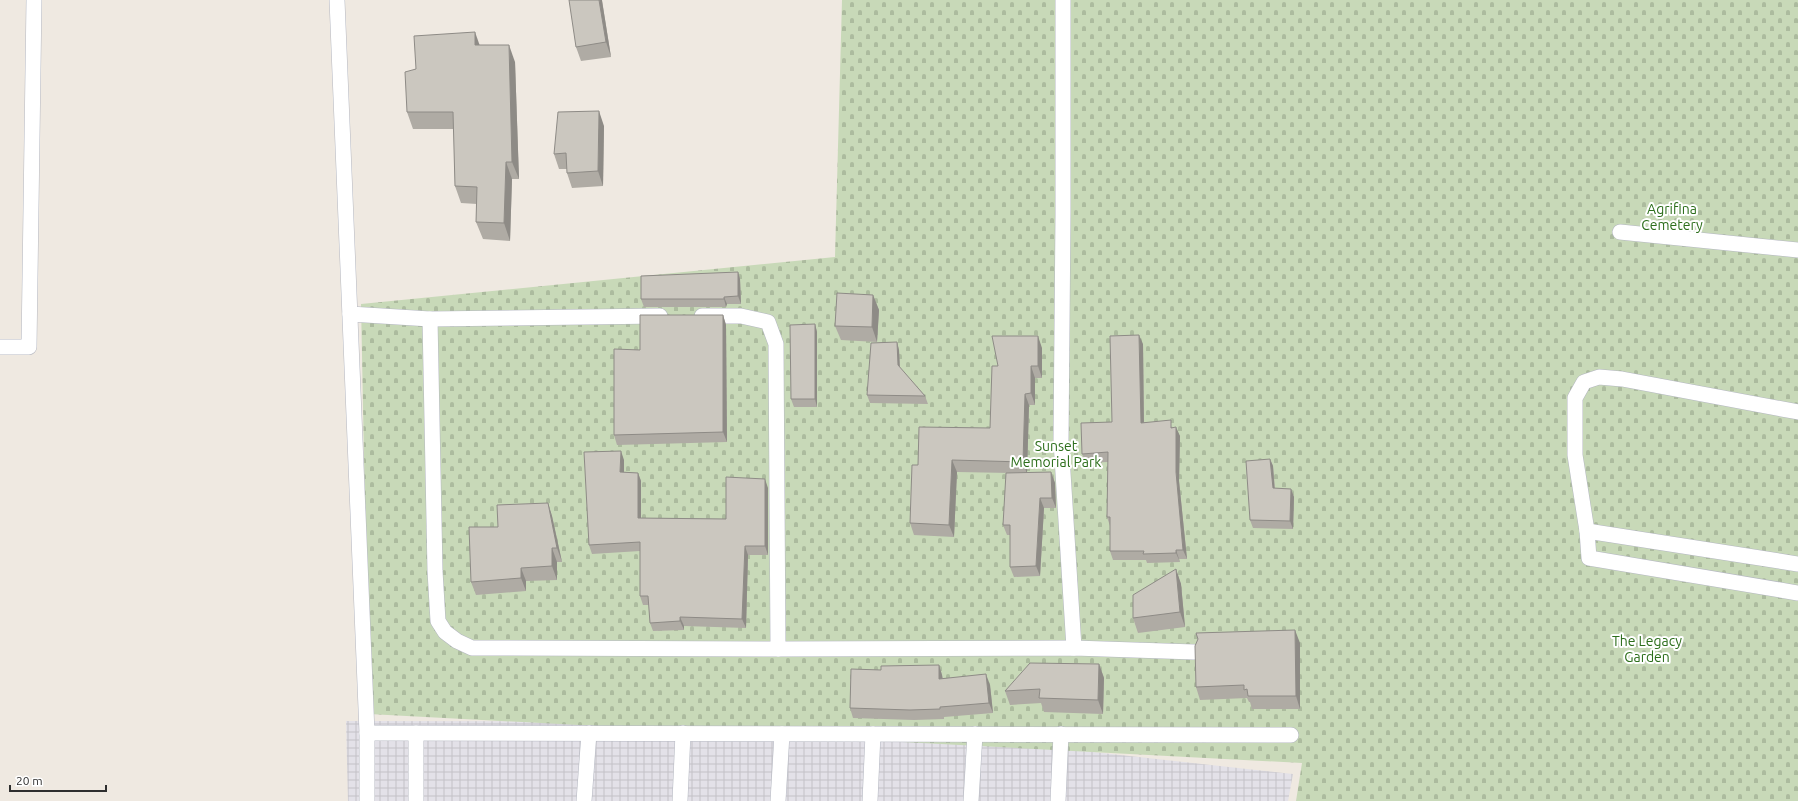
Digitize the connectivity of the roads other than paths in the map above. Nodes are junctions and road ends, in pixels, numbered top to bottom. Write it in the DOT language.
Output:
graph roads {
  1 [pos="34,0"];
  2 [pos="338,0"];
  3 [pos="1064,0"];
  4 [pos="1620,232"];
  5 [pos="1798,250"];
  6 [pos="350,314"];
  7 [pos="672,316"];
  8 [pos="688,316"];
  9 [pos="430,319"];
  10 [pos="0,347"];
  11 [pos="1798,412"];
  12 [pos="1587,531"];
  13 [pos="1798,564"];
  14 [pos="1798,593"];
  15 [pos="1074,648"];
  16 [pos="778,649"];
  17 [pos="1194,652"];
  18 [pos="367,733"];
  19 [pos="416,733"];
  20 [pos="589,733"];
  21 [pos="683,733"];
  22 [pos="782,734"];
  23 [pos="873,734"];
  24 [pos="975,734"];
  25 [pos="1061,734"];
  26 [pos="1292,735"];
  27 [pos="367,801"];
  28 [pos="416,801"];
  29 [pos="584,801"];
  30 [pos="680,801"];
  31 [pos="778,801"];
  32 [pos="870,801"];
  33 [pos="970,801"];
  34 [pos="1058,801"];
  1 -- 10 [label="lane"];
  2 -- 6 [label="lane"];
  3 -- 15 [label="lane"];
  4 -- 5 [label="lane"];
  6 -- 9 [label="lane"];
  6 -- 18 [label="lane"];
  7 -- 9 [label="lane"];
  8 -- 16 [label="lane"];
  9 -- 16 [label="lane"];
  11 -- 12 [label="lane"];
  12 -- 13 [label="lane"];
  12 -- 14 [label="lane"];
  15 -- 16 [label="lane"];
  15 -- 17 [label="lane"];
  18 -- 19 [label="lane"];
  18 -- 27 [label="lane"];
  19 -- 20 [label="lane"];
  19 -- 28 [label="lane"];
  20 -- 21 [label="lane"];
  20 -- 29 [label="lane"];
  21 -- 22 [label="lane"];
  21 -- 30 [label="lane"];
  22 -- 23 [label="lane"];
  22 -- 31 [label="lane"];
  23 -- 24 [label="lane"];
  23 -- 32 [label="lane"];
  24 -- 25 [label="lane"];
  24 -- 33 [label="lane"];
  25 -- 26 [label="lane"];
  25 -- 34 [label="lane"];
}
